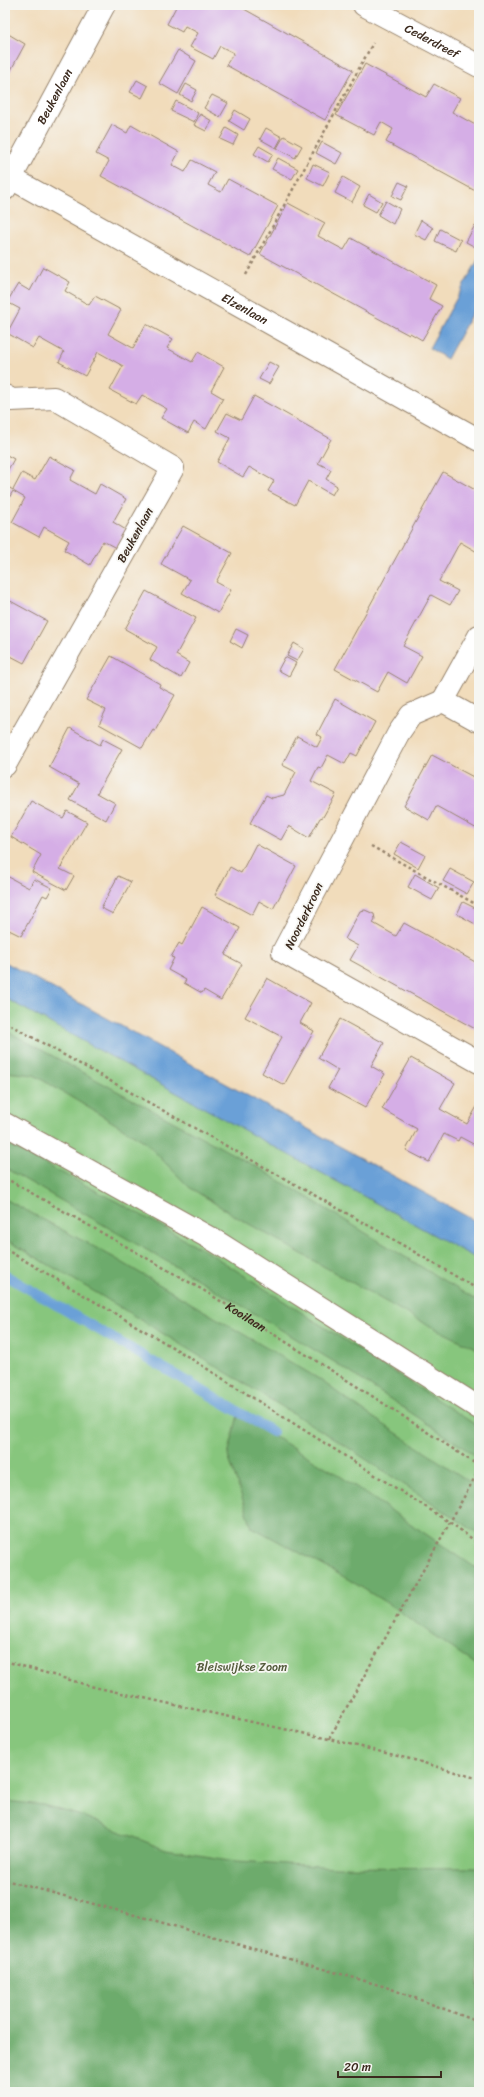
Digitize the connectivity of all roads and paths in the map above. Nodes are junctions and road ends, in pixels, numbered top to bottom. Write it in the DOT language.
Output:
graph roads {
  1 [pos="104,5"];
  2 [pos="364,5"];
  3 [pos="386,18"];
  4 [pos="479,66"];
  5 [pos="8,183"];
  6 [pos="232,302"];
  7 [pos="5,396"];
  8 [pos="479,440"];
  9 [pos="479,636"];
  10 [pos="443,701"];
  11 [pos="479,721"];
  12 [pos="5,765"];
  13 [pos="347,833"];
  14 [pos="479,906"];
  15 [pos="5,1022"];
  16 [pos="479,1062"];
  17 [pos="5,1124"];
  18 [pos="5,1178"];
  19 [pos="5,1249"];
  20 [pos="479,1290"];
  21 [pos="479,1408"];
  22 [pos="479,1466"];
  23 [pos="479,1470"];
  24 [pos="451,1523"];
  25 [pos="479,1544"];
  26 [pos="5,1661"];
  27 [pos="330,1739"];
  28 [pos="479,1779"];
  29 [pos="5,1880"];
  30 [pos="479,2022"];
  1 -- 5 [label="street, Beukenlaan"];
  2 -- 3 [label="street, Cederdreef"];
  3 -- 4 [label="street, Cederdreef"];
  3 -- 6 [label="path"];
  5 -- 6 [label="street, Elzenlaan"];
  6 -- 8 [label="street, Elzenlaan"];
  7 -- 12 [label="street, Beukenlaan"];
  9 -- 10 [label="street"];
  10 -- 11 [label="street"];
  10 -- 13 [label="street, Noorderkroon"];
  13 -- 14 [label="path"];
  13 -- 16 [label="street, Noorderkroon"];
  15 -- 20 [label="path"];
  17 -- 21 [label="street"];
  18 -- 22 [label="path, Kooilaan"];
  19 -- 24 [label="path"];
  23 -- 24 [label="path"];
  24 -- 25 [label="path"];
  24 -- 27 [label="path"];
  26 -- 27 [label="path"];
  27 -- 28 [label="path"];
  29 -- 30 [label="path"];
}
